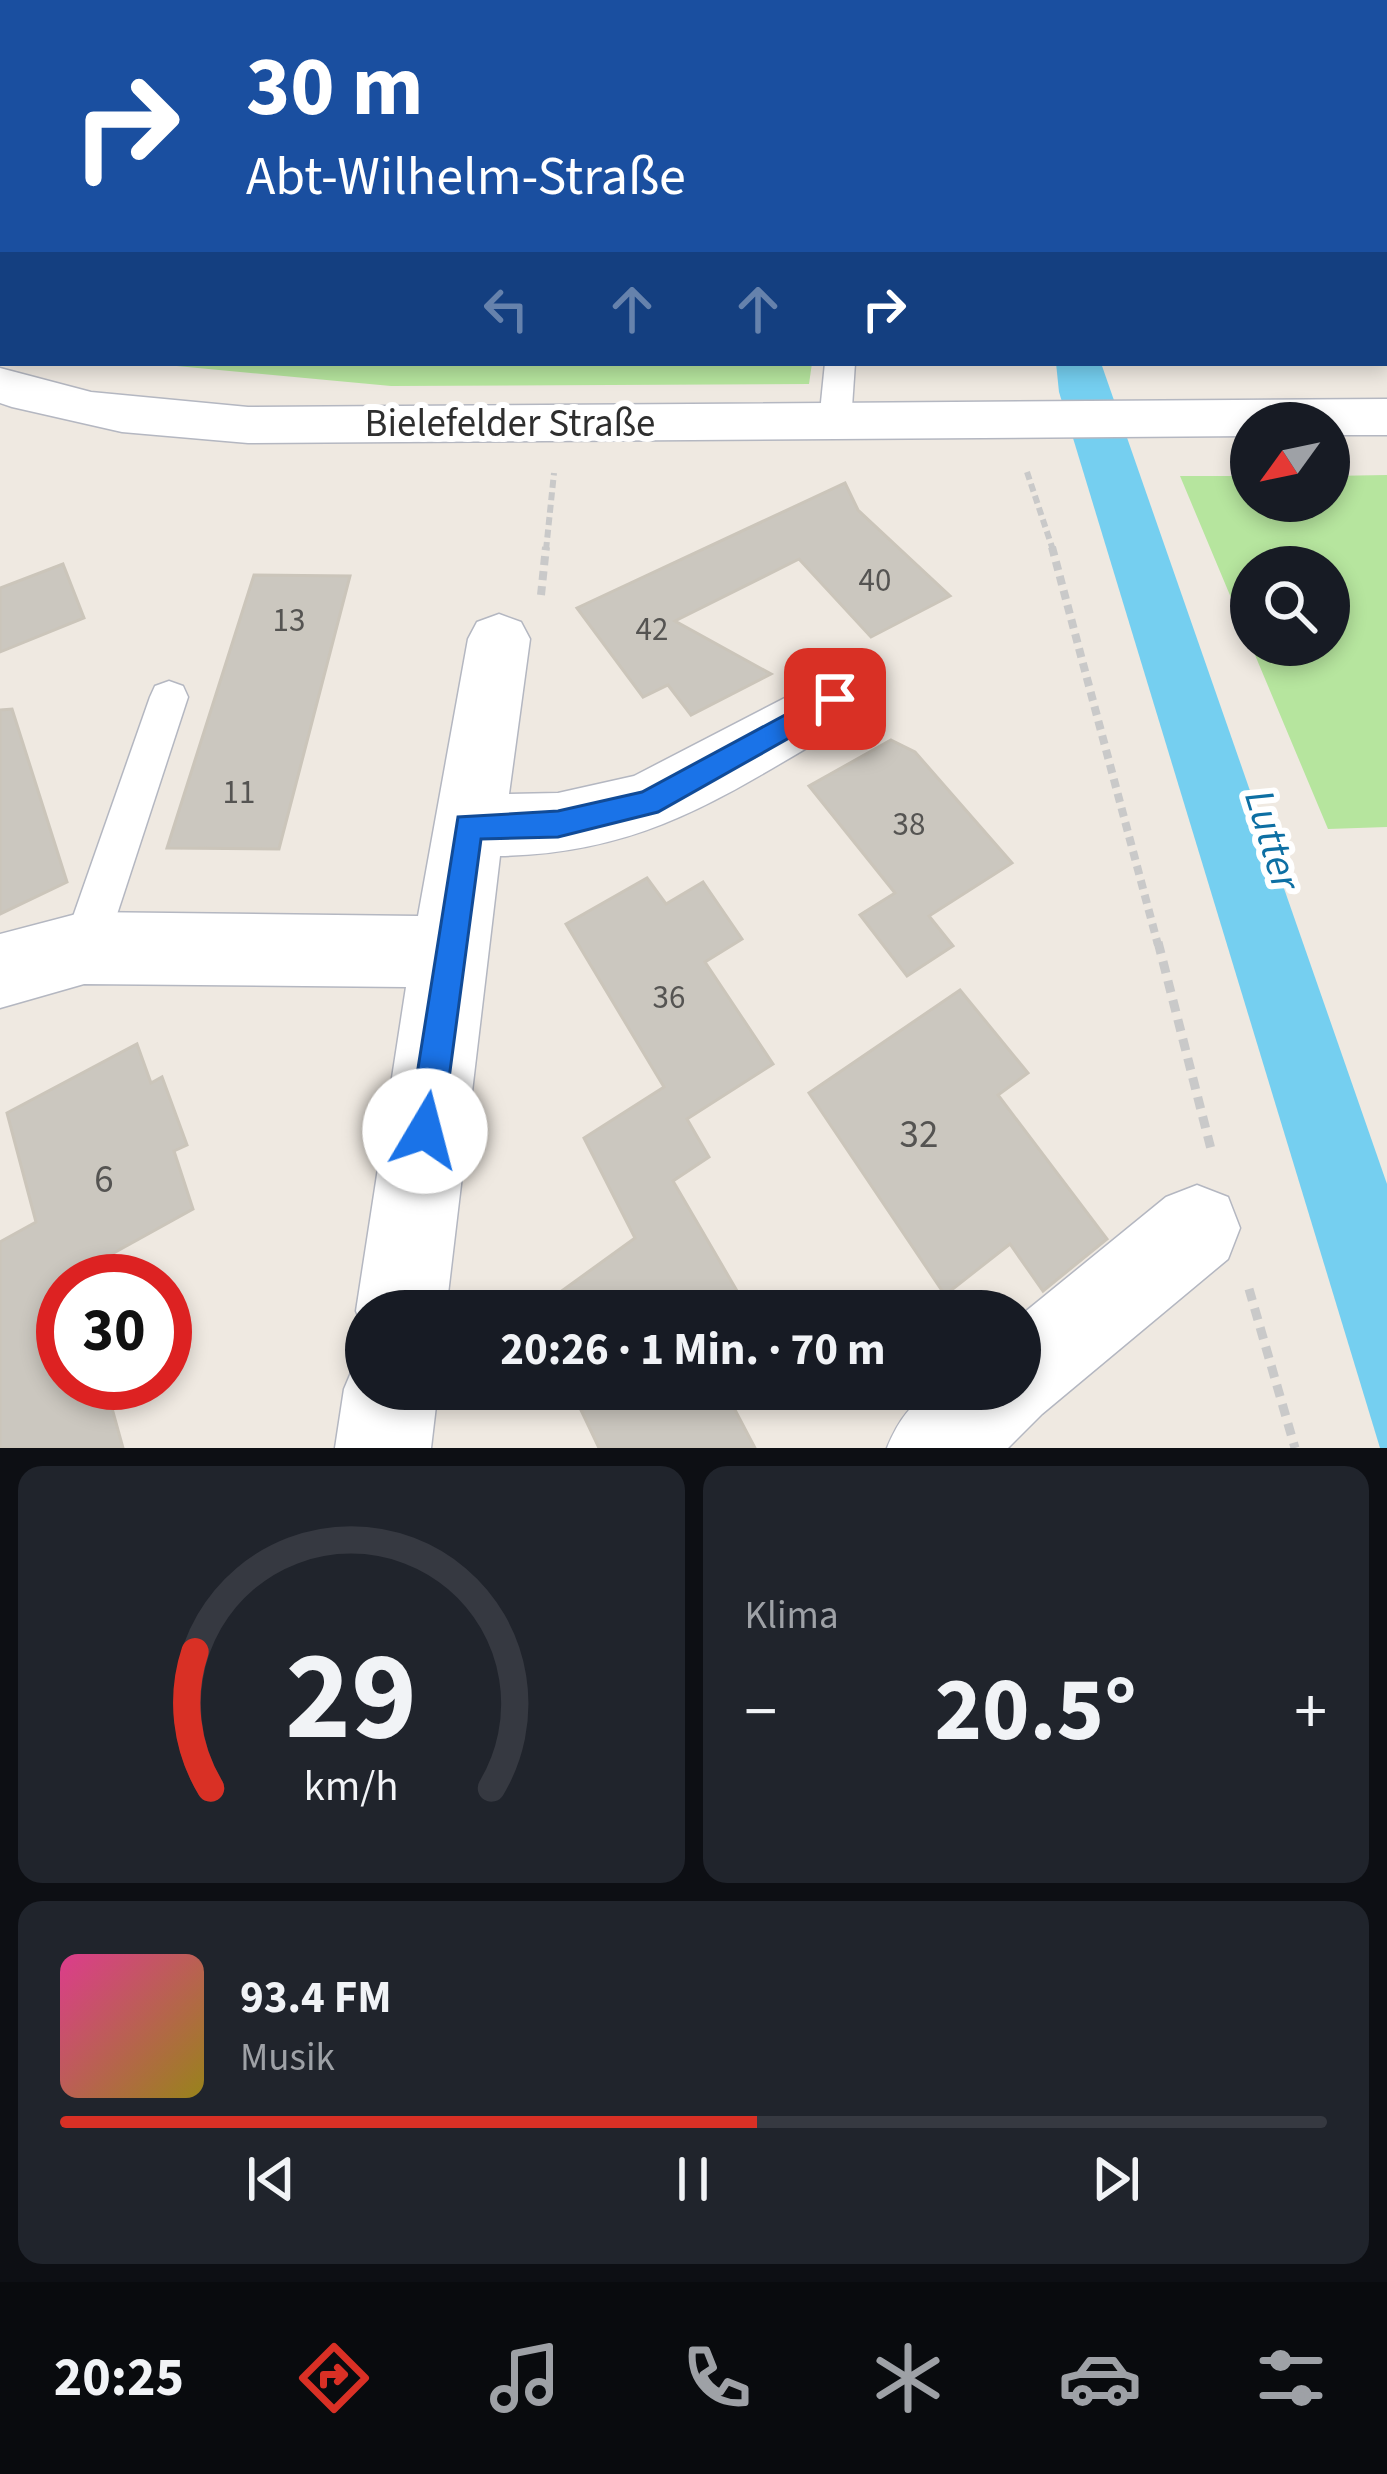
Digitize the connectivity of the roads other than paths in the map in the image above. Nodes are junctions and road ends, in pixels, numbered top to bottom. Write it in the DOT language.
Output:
graph roads {
  1 [pos="840,366"];
  2 [pos="0,385"];
  3 [pos="1387,417"];
  4 [pos="835,422"];
  5 [pos="499,639"];
  6 [pos="169,697"];
  7 [pos="835,699"];
  8 [pos="468,826"];
  9 [pos="84,948"];
  10 [pos="449,952"];
  11 [pos="0,970"];
  12 [pos="1219,1225"];
  13 [pos="404,1290"];
  14 [pos="1041,1360"];
  15 [pos="388,1410"];
  16 [pos="980,1410"];
  17 [pos="383,1448"];
  18 [pos="935,1448"];
  1 -- 4 [label="lane"];
  2 -- 4 [label="street, Bielefelder Straße"];
  3 -- 4 [label="street, Bielefelder Straße"];
  5 -- 8 [label="street"];
  6 -- 9 [label="lane"];
  7 -- 8 [label="street"];
  8 -- 10 [label="street"];
  9 -- 10 [label="street"];
  9 -- 11 [label="street"];
  10 -- 13 [label="street"];
  12 -- 14 [label="street"];
  15 -- 17 [label="street"];
  16 -- 18 [label="street"];
}
